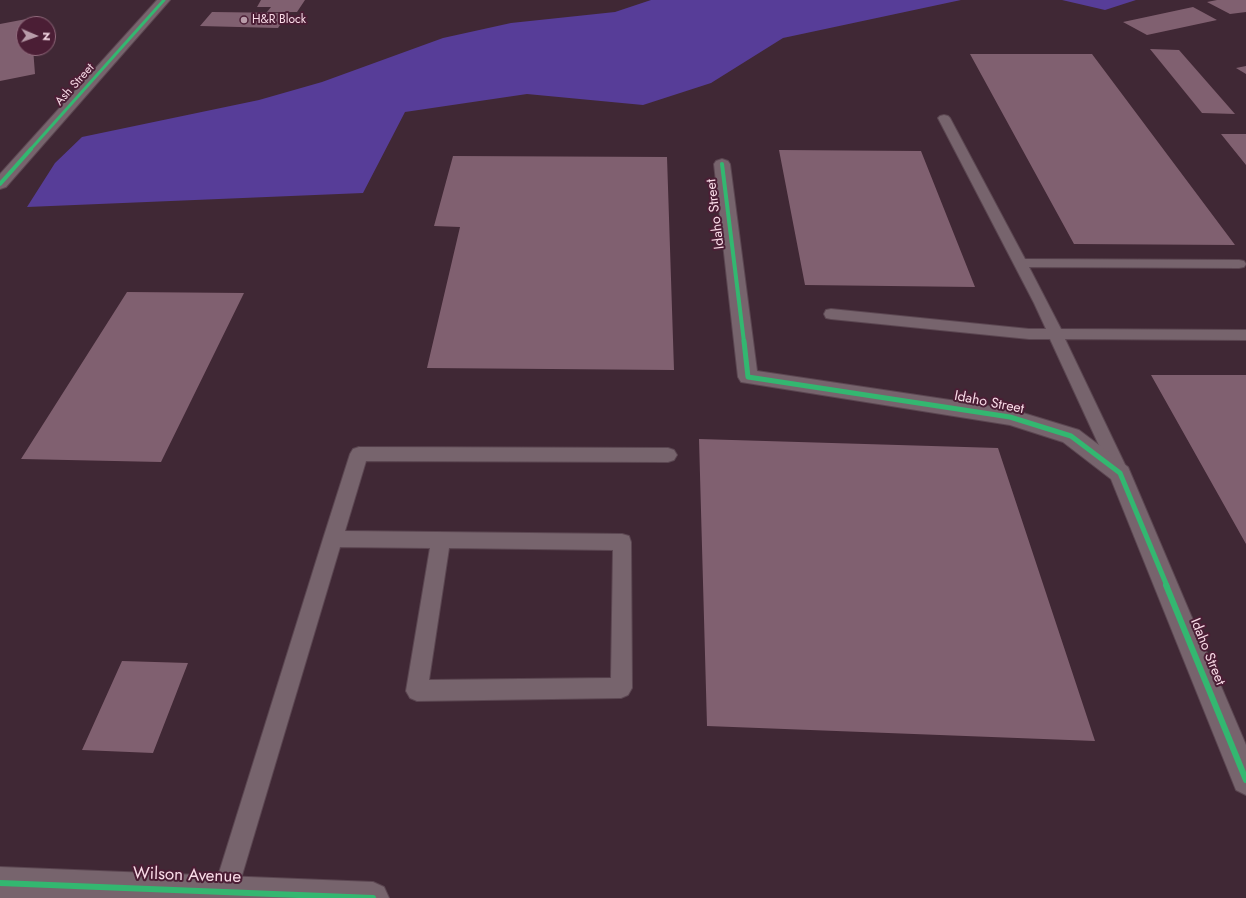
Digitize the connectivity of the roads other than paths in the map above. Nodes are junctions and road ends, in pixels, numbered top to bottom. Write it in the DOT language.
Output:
graph roads {
  1 [pos="164,0"];
  2 [pos="944,118"];
  3 [pos="722,164"];
  4 [pos="0,184"];
  5 [pos="1020,263"];
  6 [pos="1239,264"];
  7 [pos="831,314"];
  8 [pos="1056,334"];
  9 [pos="1246,335"];
  10 [pos="668,455"];
  11 [pos="1120,472"];
  12 [pos="332,539"];
  13 [pos="441,540"];
  14 [pos="1246,780"];
  15 [pos="0,883"];
  16 [pos="226,892"];
  17 [pos="373,898"];
  1 -- 4 [label="street, Ash Street"];
  2 -- 5 [label="lane"];
  3 -- 11 [label="street, Idaho Street"];
  5 -- 6 [label="lane"];
  5 -- 8 [label="lane"];
  7 -- 8 [label="lane"];
  8 -- 9 [label="lane"];
  8 -- 11 [label="lane"];
  10 -- 12 [label="lane"];
  11 -- 14 [label="street, Idaho Street"];
  12 -- 13 [label="lane"];
  12 -- 16 [label="lane"];
  13 -- 13 [label="lane"];
  15 -- 16 [label="street, Wilson Avenue"];
  16 -- 17 [label="street, Wilson Avenue"];
}
